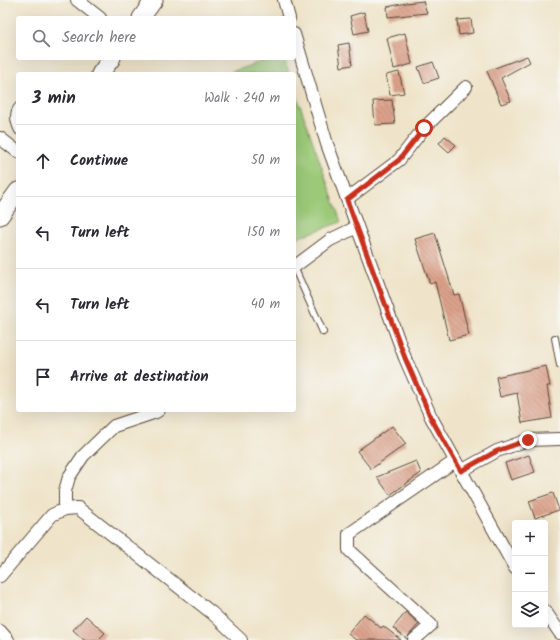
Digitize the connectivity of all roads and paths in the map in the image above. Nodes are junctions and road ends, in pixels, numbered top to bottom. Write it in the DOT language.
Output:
graph roads {
  1 [pos="77,0"];
  2 [pos="154,0"];
  3 [pos="284,0"];
  4 [pos="97,16"];
  5 [pos="142,16"];
  6 [pos="288,16"];
  7 [pos="296,41"];
  8 [pos="110,60"];
  9 [pos="102,72"];
  10 [pos="466,87"];
  11 [pos="16,109"];
  12 [pos="16,126"];
  13 [pos="0,138"];
  14 [pos="16,150"];
  15 [pos="16,198"];
  16 [pos="347,200"];
  17 [pos="0,216"];
  18 [pos="356,227"];
  19 [pos="296,266"];
  20 [pos="296,271"];
  21 [pos="323,332"];
  22 [pos="555,338"];
  23 [pos="560,365"];
  24 [pos="156,412"];
  25 [pos="560,439"];
  26 [pos="458,466"];
  27 [pos="65,509"];
  28 [pos="512,563"];
  29 [pos="0,576"];
  30 [pos="548,615"];
  31 [pos="0,631"];
  32 [pos="560,633"];
  33 [pos="8,640"];
  34 [pos="241,640"];
  35 [pos="414,640"];
  1 -- 4 [label="street"];
  2 -- 5 [label="main road"];
  3 -- 6 [label="street"];
  7 -- 16 [label="street"];
  8 -- 9 [label="main road"];
  10 -- 16 [label="street"];
  11 -- 12 [label="lane"];
  13 -- 14 [label="street"];
  15 -- 17 [label="main road"];
  16 -- 18 [label="street"];
  18 -- 19 [label="street"];
  18 -- 26 [label="street"];
  20 -- 21 [label="lane"];
  22 -- 23 [label="lane"];
  24 -- 27 [label="street"];
  25 -- 26 [label="street"];
  26 -- 28 [label="street"];
  26 -- 35 [label="street"];
  27 -- 29 [label="street"];
  27 -- 34 [label="street"];
  30 -- 32 [label="street"];
  31 -- 33 [label="street"];
}
